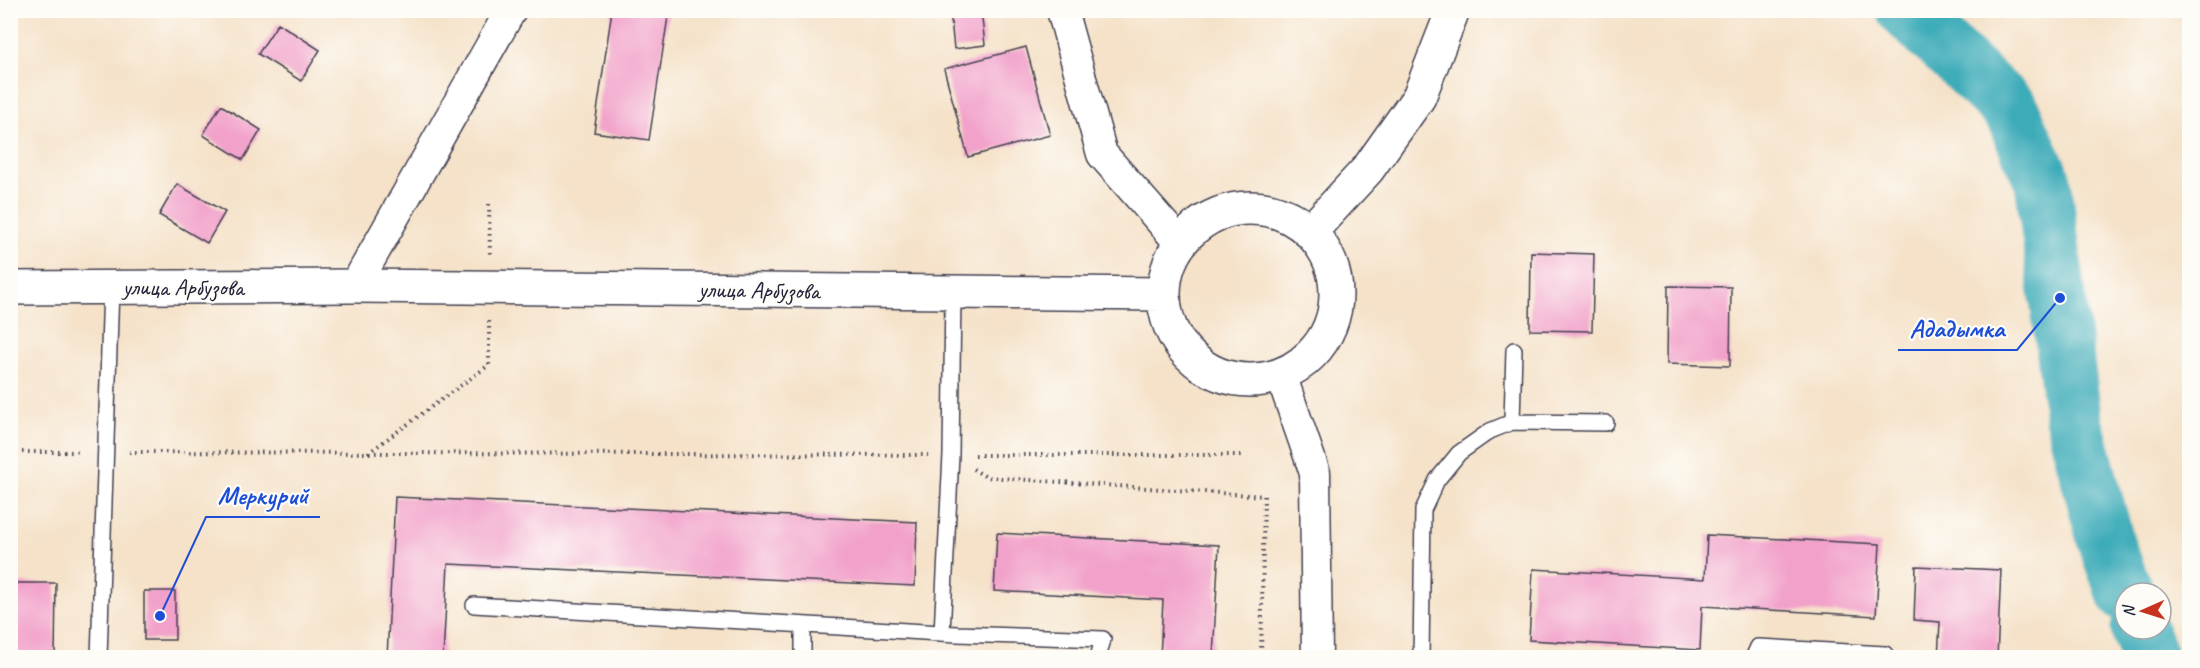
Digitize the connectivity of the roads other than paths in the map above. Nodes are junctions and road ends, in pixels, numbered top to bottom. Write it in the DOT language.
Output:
graph roads {
  1 [pos="511,10"];
  2 [pos="1062,10"];
  3 [pos="1453,10"];
  4 [pos="1310,232"];
  5 [pos="1180,243"];
  6 [pos="355,286"];
  7 [pos="111,287"];
  8 [pos="10,288"];
  9 [pos="953,292"];
  10 [pos="1163,294"];
  11 [pos="1514,350"];
  12 [pos="1281,375"];
  13 [pos="1512,422"];
  14 [pos="1606,423"];
  15 [pos="474,605"];
  16 [pos="803,625"];
  17 [pos="942,633"];
  18 [pos="99,657"];
  19 [pos="803,657"];
  20 [pos="1098,657"];
  21 [pos="1317,657"];
  22 [pos="1421,657"];
  23 [pos="1753,657"];
  24 [pos="1885,657"];
  1 -- 6 [label="street"];
  2 -- 5 [label="street"];
  3 -- 4 [label="street"];
  4 -- 5 [label="street"];
  4 -- 12 [label="street"];
  5 -- 10 [label="street"];
  6 -- 7 [label="street, улица Арбузова"];
  6 -- 9 [label="street, улица Арбузова"];
  7 -- 8 [label="street, улица Арбузова"];
  7 -- 18 [label="lane"];
  9 -- 10 [label="street, улица Арбузова"];
  9 -- 17 [label="lane"];
  10 -- 12 [label="street"];
  11 -- 13 [label="lane"];
  12 -- 21 [label="street"];
  13 -- 14 [label="lane"];
  13 -- 22 [label="lane"];
  15 -- 16 [label="lane"];
  16 -- 17 [label="lane"];
  16 -- 19 [label="lane"];
  17 -- 20 [label="lane"];
  23 -- 24 [label="lane"];
}
